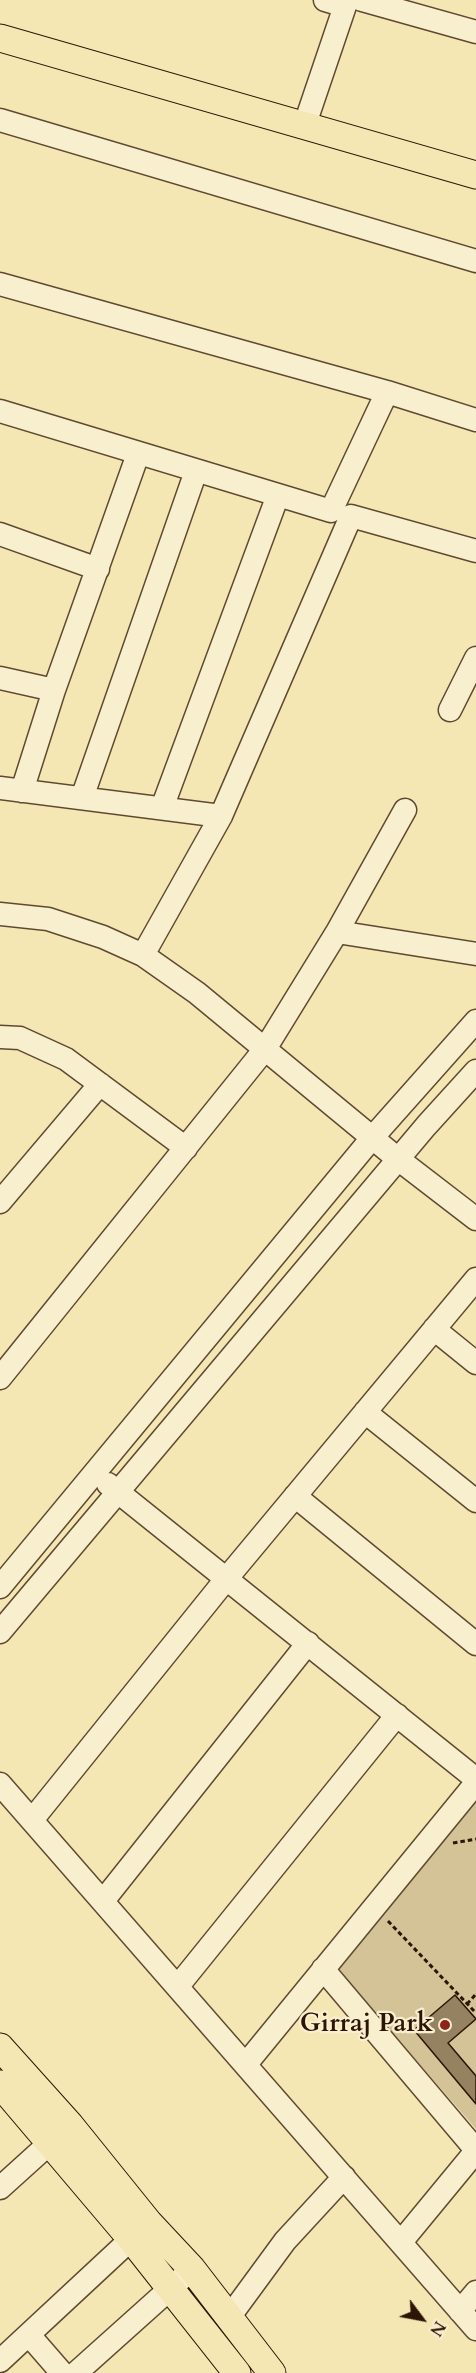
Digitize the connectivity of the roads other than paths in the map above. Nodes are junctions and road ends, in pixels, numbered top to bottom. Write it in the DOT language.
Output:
graph roads {
  1 [pos="345,2"];
  2 [pos="419,8"];
  3 [pos="476,32"];
  4 [pos="0,38"];
  5 [pos="0,120"];
  6 [pos="305,124"];
  7 [pos="476,175"];
  8 [pos="476,261"];
  9 [pos="0,284"];
  10 [pos="387,392"];
  11 [pos="0,411"];
  12 [pos="476,420"];
  13 [pos="138,454"];
  14 [pos="196,471"];
  15 [pos="278,495"];
  16 [pos="341,514"];
  17 [pos="0,534"];
  18 [pos="476,551"];
  19 [pos="98,569"];
  20 [pos="476,658"];
  21 [pos="0,678"];
  22 [pos="54,690"];
  23 [pos="450,710"];
  24 [pos="11,789"];
  25 [pos="82,798"];
  26 [pos="162,808"];
  27 [pos="405,810"];
  28 [pos="221,816"];
  29 [pos="0,914"];
  30 [pos="337,932"];
  31 [pos="476,954"];
  32 [pos="143,955"];
  33 [pos="476,1021"];
  34 [pos="0,1037"];
  35 [pos="265,1048"];
  36 [pos="476,1071"];
  37 [pos="100,1084"];
  38 [pos="372,1138"];
  39 [pos="186,1148"];
  40 [pos="399,1160"];
  41 [pos="0,1202"];
  42 [pos="476,1219"];
  43 [pos="476,1279"];
  44 [pos="434,1329"];
  45 [pos="476,1363"];
  46 [pos="0,1378"];
  47 [pos="365,1412"];
  48 [pos="96,1474"];
  49 [pos="119,1493"];
  50 [pos="295,1496"];
  51 [pos="476,1501"];
  52 [pos="227,1578"];
  53 [pos="0,1587"];
  54 [pos="0,1632"];
  55 [pos="308,1643"];
  56 [pos="476,1644"];
  57 [pos="397,1715"];
  58 [pos="476,1781"];
  59 [pos="0,1784"];
  60 [pos="32,1820"];
  61 [pos="103,1901"];
  62 [pos="323,1970"];
  63 [pos="178,1986"];
  64 [pos="0,2047"];
  65 [pos="246,2064"];
  66 [pos="0,2084"];
  67 [pos="60,2134"];
  68 [pos="476,2150"];
  69 [pos="344,2177"];
  70 [pos="0,2188"];
  71 [pos="140,2231"];
  72 [pos="401,2242"];
  73 [pos="192,2269"];
  74 [pos="172,2290"];
  75 [pos="476,2292"];
  76 [pos="460,2311"];
  77 [pos="230,2316"];
  78 [pos="476,2329"];
  79 [pos="29,2335"];
  80 [pos="0,2360"];
  81 [pos="227,2370"];
  82 [pos="62,2373"];
  83 [pos="76,2373"];
  84 [pos="272,2373"];
  1 -- 2 [label="street"];
  1 -- 6 [label="street"];
  2 -- 3 [label="street"];
  4 -- 6 [label="main road"];
  5 -- 8 [label="street"];
  6 -- 7 [label="main road"];
  9 -- 10 [label="street"];
  10 -- 12 [label="street"];
  10 -- 16 [label="street"];
  11 -- 13 [label="street"];
  13 -- 14 [label="street"];
  13 -- 19 [label="street"];
  14 -- 15 [label="street"];
  14 -- 25 [label="street"];
  15 -- 16 [label="street"];
  15 -- 26 [label="street"];
  16 -- 18 [label="street"];
  16 -- 28 [label="street"];
  17 -- 19 [label="street"];
  19 -- 22 [label="street"];
  20 -- 23 [label="street"];
  21 -- 22 [label="street"];
  22 -- 24 [label="street"];
  24 -- 25 [label="street"];
  25 -- 26 [label="street"];
  26 -- 28 [label="street"];
  27 -- 30 [label="street"];
  28 -- 32 [label="street"];
  29 -- 32 [label="street"];
  30 -- 31 [label="street"];
  30 -- 35 [label="street"];
  32 -- 35 [label="street"];
  33 -- 38 [label="street"];
  34 -- 37 [label="street"];
  35 -- 38 [label="street"];
  35 -- 39 [label="street"];
  36 -- 40 [label="street"];
  37 -- 39 [label="street"];
  37 -- 41 [label="street"];
  38 -- 40 [label="street"];
  38 -- 48 [label="street"];
  39 -- 46 [label="street"];
  40 -- 42 [label="street"];
  40 -- 49 [label="street"];
  43 -- 44 [label="street"];
  44 -- 45 [label="street"];
  44 -- 47 [label="street"];
  47 -- 50 [label="street"];
  47 -- 51 [label="street"];
  48 -- 49 [label="street"];
  48 -- 53 [label="street"];
  49 -- 52 [label="street"];
  49 -- 54 [label="street"];
  50 -- 52 [label="street"];
  50 -- 56 [label="street"];
  52 -- 55 [label="street"];
  52 -- 60 [label="street"];
  55 -- 57 [label="street"];
  55 -- 61 [label="street"];
  57 -- 58 [label="street"];
  57 -- 63 [label="street"];
  58 -- 62 [label="street"];
  59 -- 60 [label="street"];
  60 -- 61 [label="street"];
  61 -- 63 [label="street"];
  62 -- 65 [label="street"];
  62 -- 68 [label="street"];
  63 -- 65 [label="street"];
  64 -- 67 [label="main road"];
  65 -- 69 [label="street"];
  66 -- 67 [label="main road"];
  67 -- 70 [label="street"];
  67 -- 71 [label="main road"];
  68 -- 72 [label="street"];
  69 -- 72 [label="street"];
  69 -- 77 [label="street"];
  71 -- 73 [label="main road"];
  71 -- 74 [label="main road"];
  71 -- 79 [label="street"];
  72 -- 76 [label="street"];
  73 -- 74 [label="street"];
  73 -- 77 [label="main road"];
  74 -- 81 [label="main road"];
  74 -- 83 [label="street"];
  75 -- 76 [label="street"];
  76 -- 78 [label="street"];
  77 -- 84 [label="main road"];
  79 -- 80 [label="street"];
  79 -- 82 [label="street"];
}
